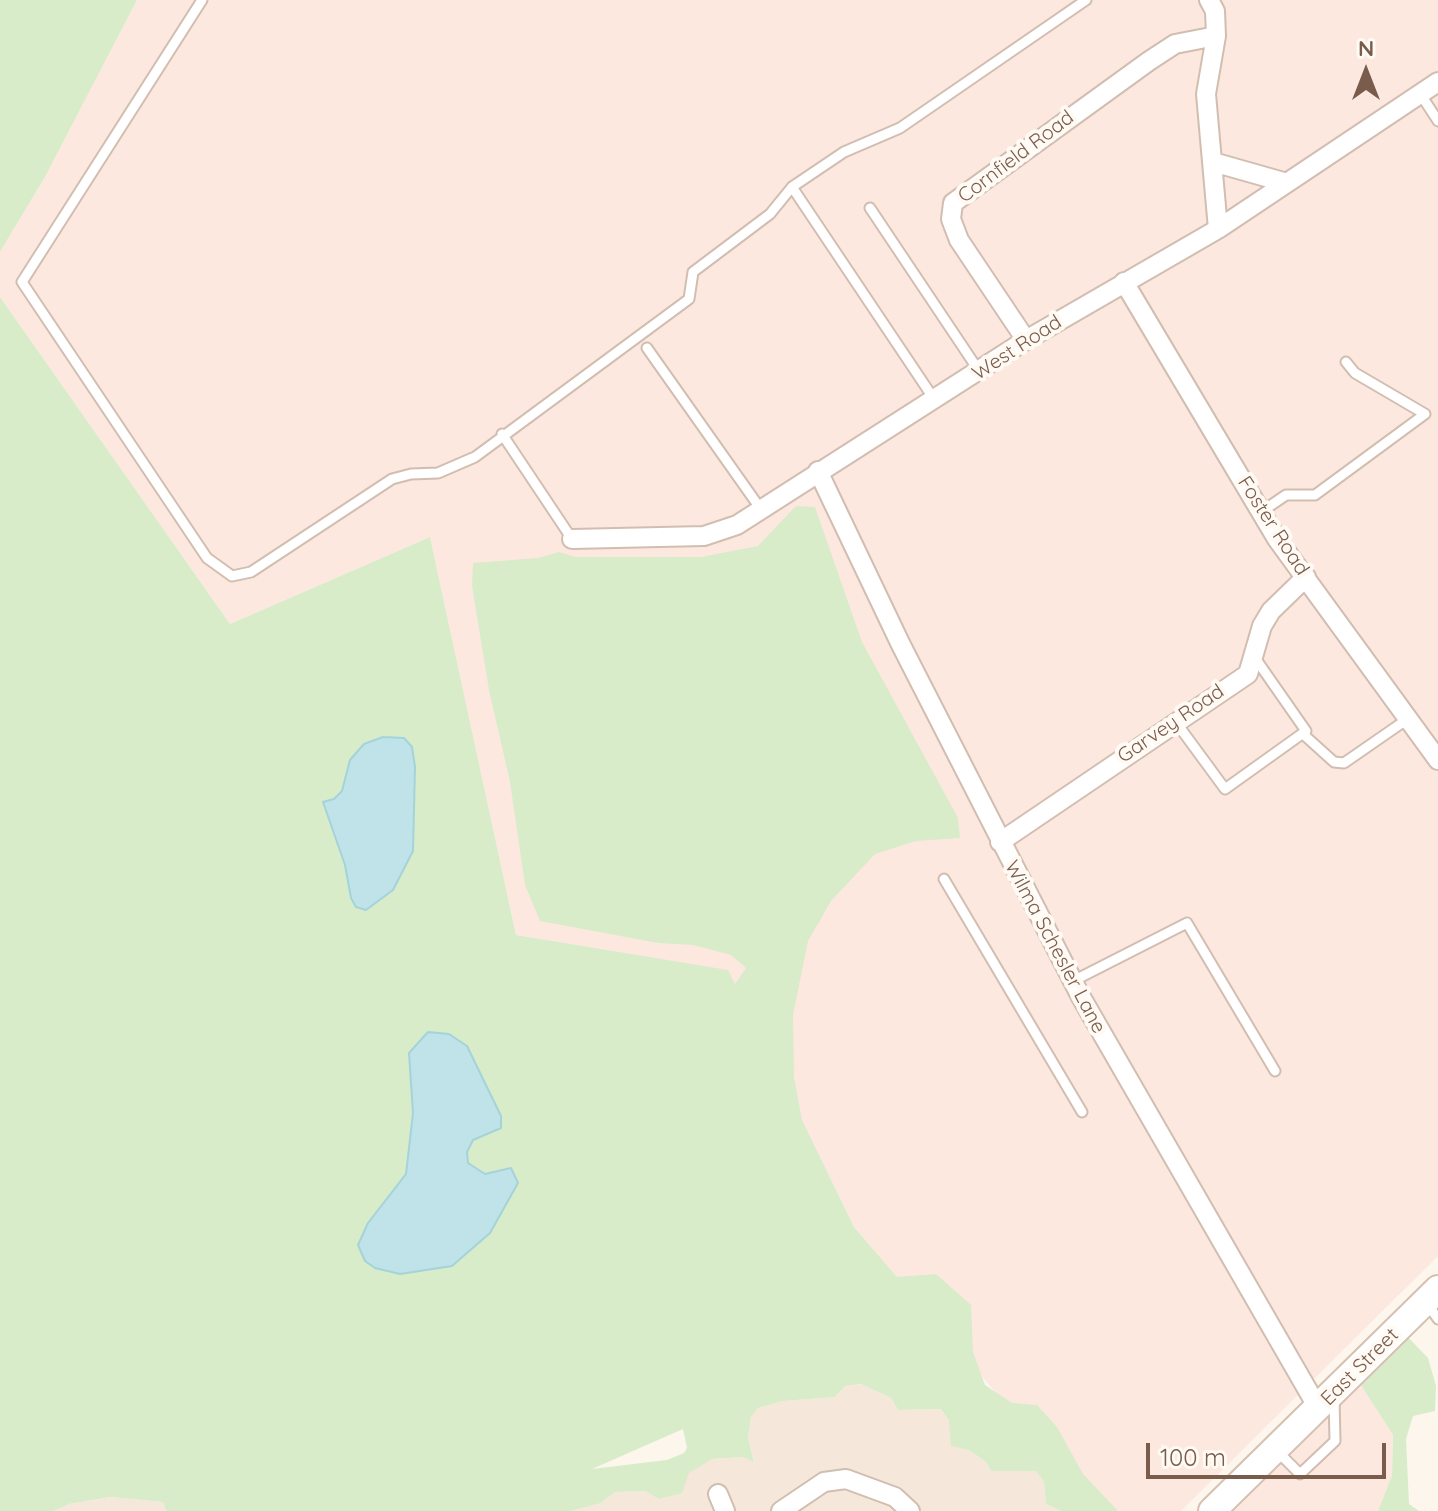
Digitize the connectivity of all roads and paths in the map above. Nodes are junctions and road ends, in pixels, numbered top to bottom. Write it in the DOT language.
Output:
graph roads {
  1 [pos="202,0"];
  2 [pos="1086,0"];
  3 [pos="1209,0"];
  4 [pos="1216,36"];
  5 [pos="1438,82"];
  6 [pos="1421,95"];
  7 [pos="1438,121"];
  8 [pos="1213,162"];
  9 [pos="1287,183"];
  10 [pos="792,187"];
  11 [pos="870,208"];
  12 [pos="1218,229"];
  13 [pos="1124,282"];
  14 [pos="1026,340"];
  15 [pos="647,348"];
  16 [pos="1346,362"];
  17 [pos="979,371"];
  18 [pos="936,402"];
  19 [pos="502,434"];
  20 [pos="818,471"];
  21 [pos="760,508"];
  22 [pos="1261,512"];
  23 [pos="572,539"];
  24 [pos="1306,577"];
  25 [pos="1252,654"];
  26 [pos="1409,718"];
  27 [pos="1175,721"];
  28 [pos="1303,734"];
  29 [pos="1438,760"];
  30 [pos="1000,842"];
  31 [pos="944,879"];
  32 [pos="1073,981"];
  33 [pos="1275,1071"];
  34 [pos="1082,1112"];
  35 [pos="1434,1303"];
  36 [pos="1326,1400"];
  37 [pos="781,1511"];
  38 [pos="910,1511"];
  39 [pos="1212,1511"];
  1 -- 19 [label="lane"];
  2 -- 10 [label="lane"];
  3 -- 4 [label="street"];
  4 -- 8 [label="street"];
  4 -- 14 [label="street, Cornfield Road"];
  5 -- 6 [label="street, West Road"];
  6 -- 7 [label="lane"];
  6 -- 9 [label="street, West Road"];
  8 -- 9 [label="street"];
  8 -- 12 [label="street"];
  9 -- 12 [label="street, West Road"];
  10 -- 18 [label="lane"];
  10 -- 19 [label="lane"];
  11 -- 17 [label="lane"];
  12 -- 13 [label="street, West Road"];
  13 -- 14 [label="street, West Road"];
  13 -- 22 [label="street, Foster Road"];
  14 -- 17 [label="street, West Road"];
  15 -- 21 [label="lane"];
  16 -- 22 [label="lane"];
  17 -- 18 [label="street, West Road"];
  18 -- 20 [label="street, West Road"];
  19 -- 23 [label="lane"];
  20 -- 21 [label="street, West Road"];
  20 -- 30 [label="street, Wilma Schesler Lane"];
  21 -- 23 [label="street, West Road"];
  22 -- 24 [label="street, Foster Road"];
  24 -- 25 [label="street, Garvey Road"];
  24 -- 26 [label="street, Foster Road"];
  25 -- 27 [label="street, Garvey Road"];
  25 -- 28 [label="lane"];
  26 -- 28 [label="lane"];
  26 -- 29 [label="street, Foster Road"];
  27 -- 28 [label="lane"];
  27 -- 30 [label="street, Garvey Road"];
  30 -- 32 [label="street, Wilma Schesler Lane"];
  31 -- 34 [label="lane"];
  32 -- 33 [label="lane"];
  32 -- 36 [label="street, Wilma Schesler Lane"];
  35 -- 36 [label="main road, East Street"];
  36 -- 39 [label="main road, East Street"];
  37 -- 38 [label="street"];
}
